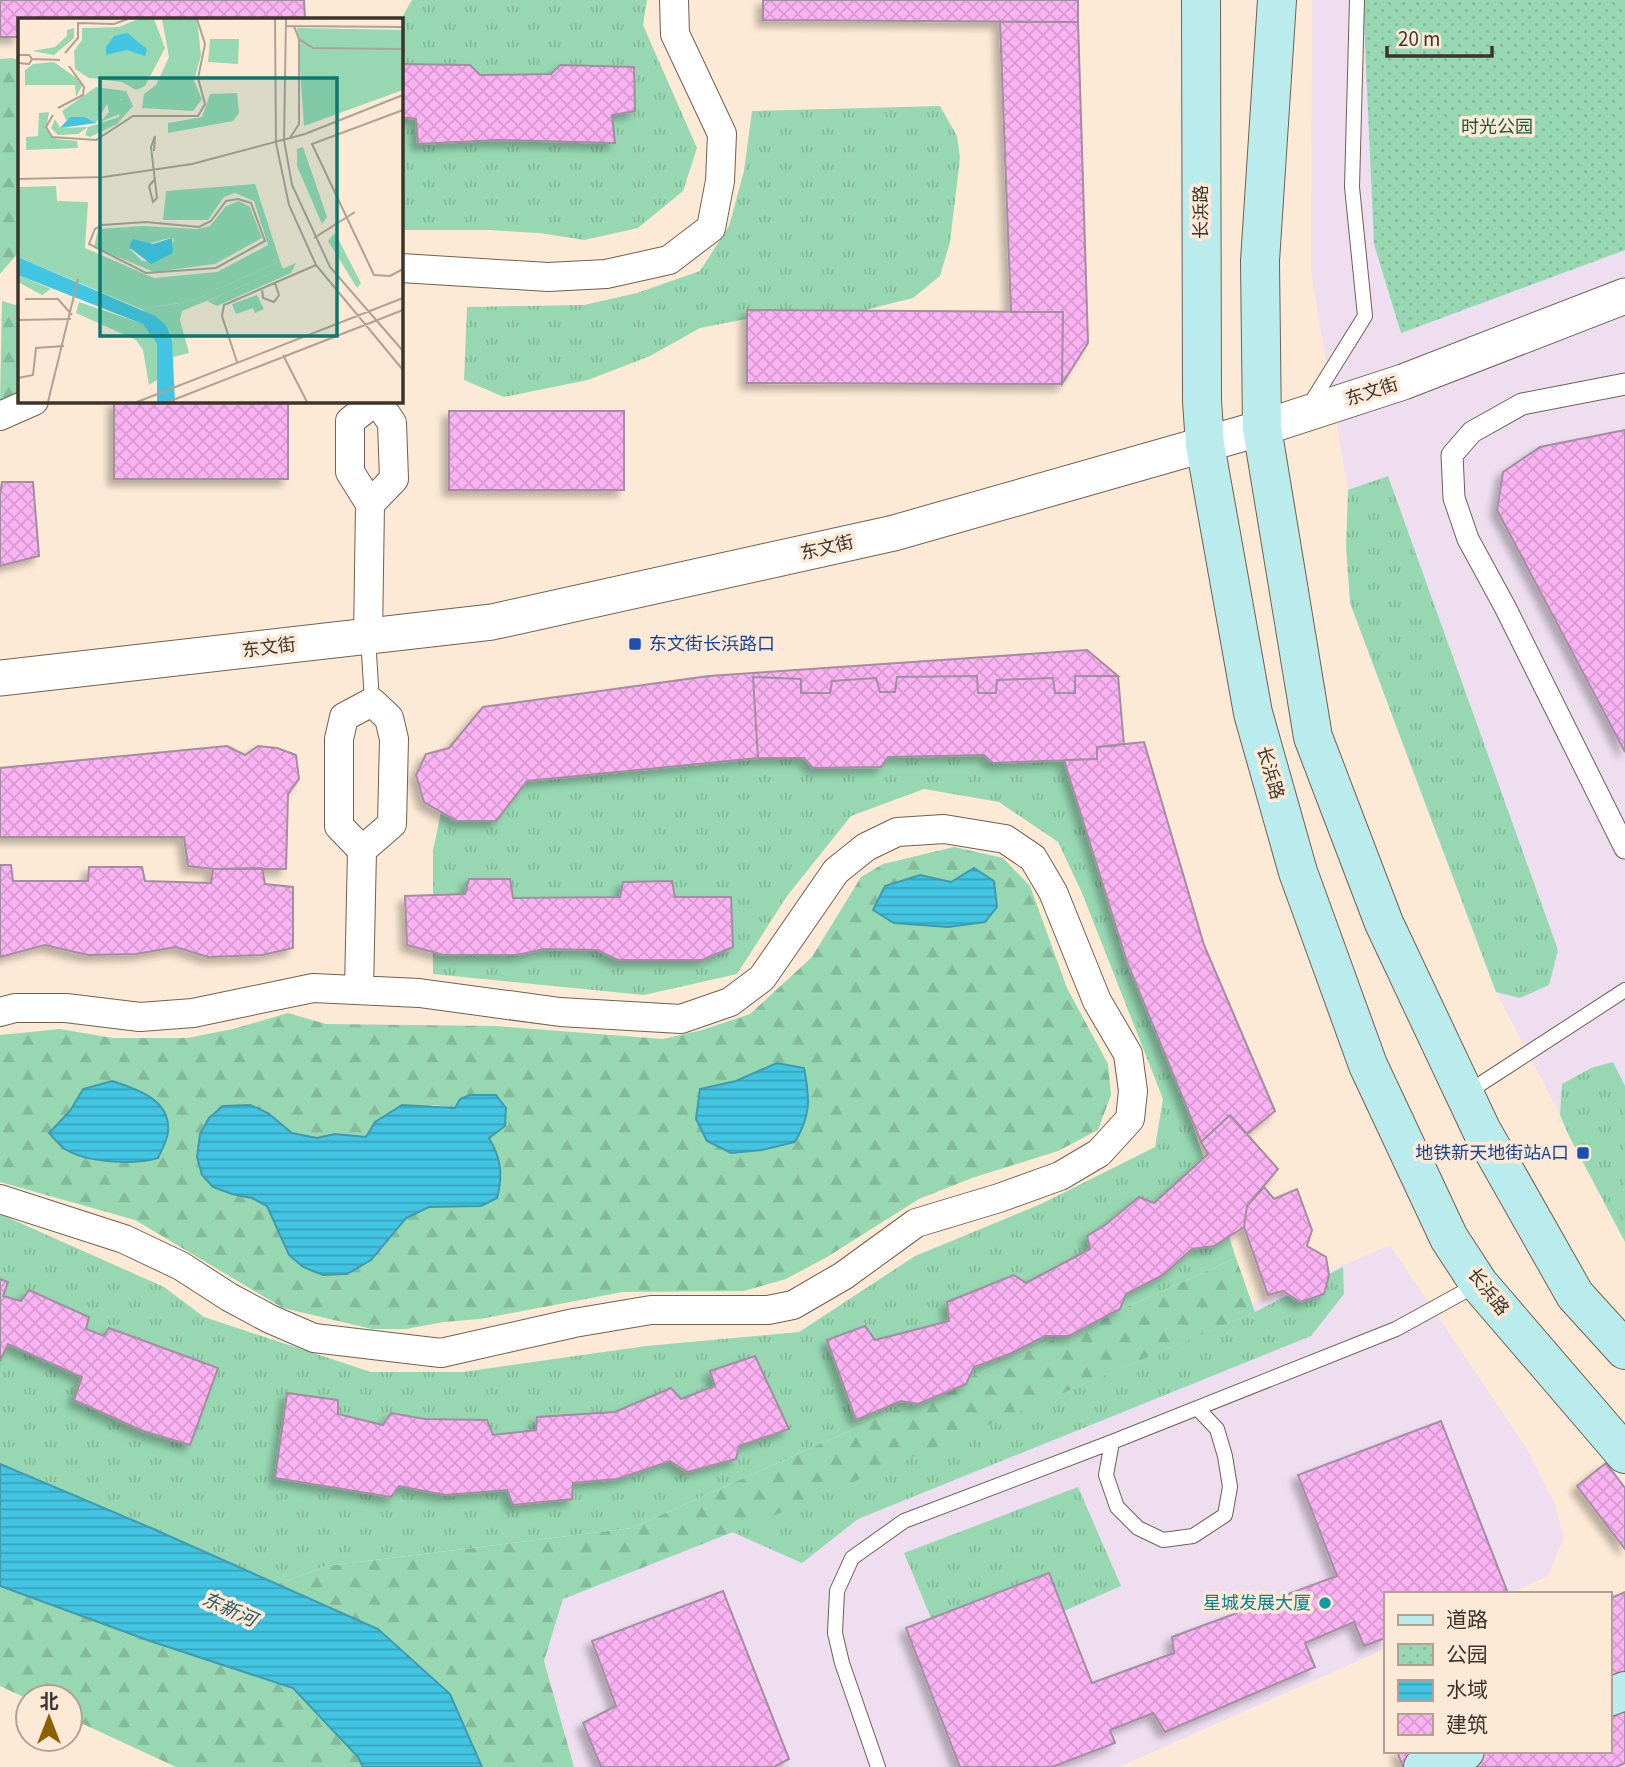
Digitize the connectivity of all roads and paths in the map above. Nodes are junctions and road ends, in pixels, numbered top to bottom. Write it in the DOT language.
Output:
graph roads {
  1 [pos="674,0"];
  2 [pos="1201,0"];
  3 [pos="1277,0"];
  4 [pos="1357,0"];
  5 [pos="402,268"];
  6 [pos="1625,296"];
  7 [pos="1625,384"];
  8 [pos="32,402"];
  9 [pos="376,402"];
  10 [pos="378,402"];
  11 [pos="1304,414"];
  12 [pos="0,416"];
  13 [pos="1262,428"];
  14 [pos="1205,445"];
  15 [pos="370,504"];
  16 [pos="368,636"];
  17 [pos="0,678"];
  18 [pos="372,702"];
  19 [pos="1625,848"];
  20 [pos="362,849"];
  21 [pos="359,990"];
  22 [pos="1625,990"];
  23 [pos="0,1012"];
  24 [pos="1465,1094"];
  25 [pos="0,1199"];
  26 [pos="1479,1284"];
  27 [pos="1625,1350"];
  28 [pos="1197,1408"];
  29 [pos="1112,1442"];
  30 [pos="1625,1454"];
  31 [pos="1460,1753"];
  32 [pos="878,1767"];
  33 [pos="1423,1767"];
  1 -- 5 [label="street"];
  2 -- 14 [label="main road, 长浜路"];
  3 -- 13 [label="main road"];
  4 -- 11 [label="lane"];
  6 -- 11 [label="street, 东文街"];
  7 -- 19 [label="street"];
  8 -- 12 [label="street"];
  9 -- 15 [label="street"];
  10 -- 15 [label="street"];
  11 -- 13 [label="street, 东文街"];
  13 -- 14 [label="street, 东文街"];
  13 -- 24 [label="main road"];
  14 -- 16 [label="street, 东文街"];
  14 -- 26 [label="main road, 长浜路"];
  15 -- 16 [label="street"];
  16 -- 17 [label="street, 东文街"];
  16 -- 18 [label="lane"];
  18 -- 20 [label="street"];
  18 -- 20 [label="street"];
  20 -- 21 [label="street"];
  21 -- 23 [label="street"];
  21 -- 25 [label="street"];
  22 -- 24 [label="lane"];
  24 -- 27 [label="main road"];
  26 -- 28 [label="lane"];
  26 -- 30 [label="main road, 长浜路"];
  28 -- 29 [label="lane"];
  28 -- 29 [label="lane"];
  29 -- 32 [label="lane"];
  31 -- 33 [label="main road"];
}
